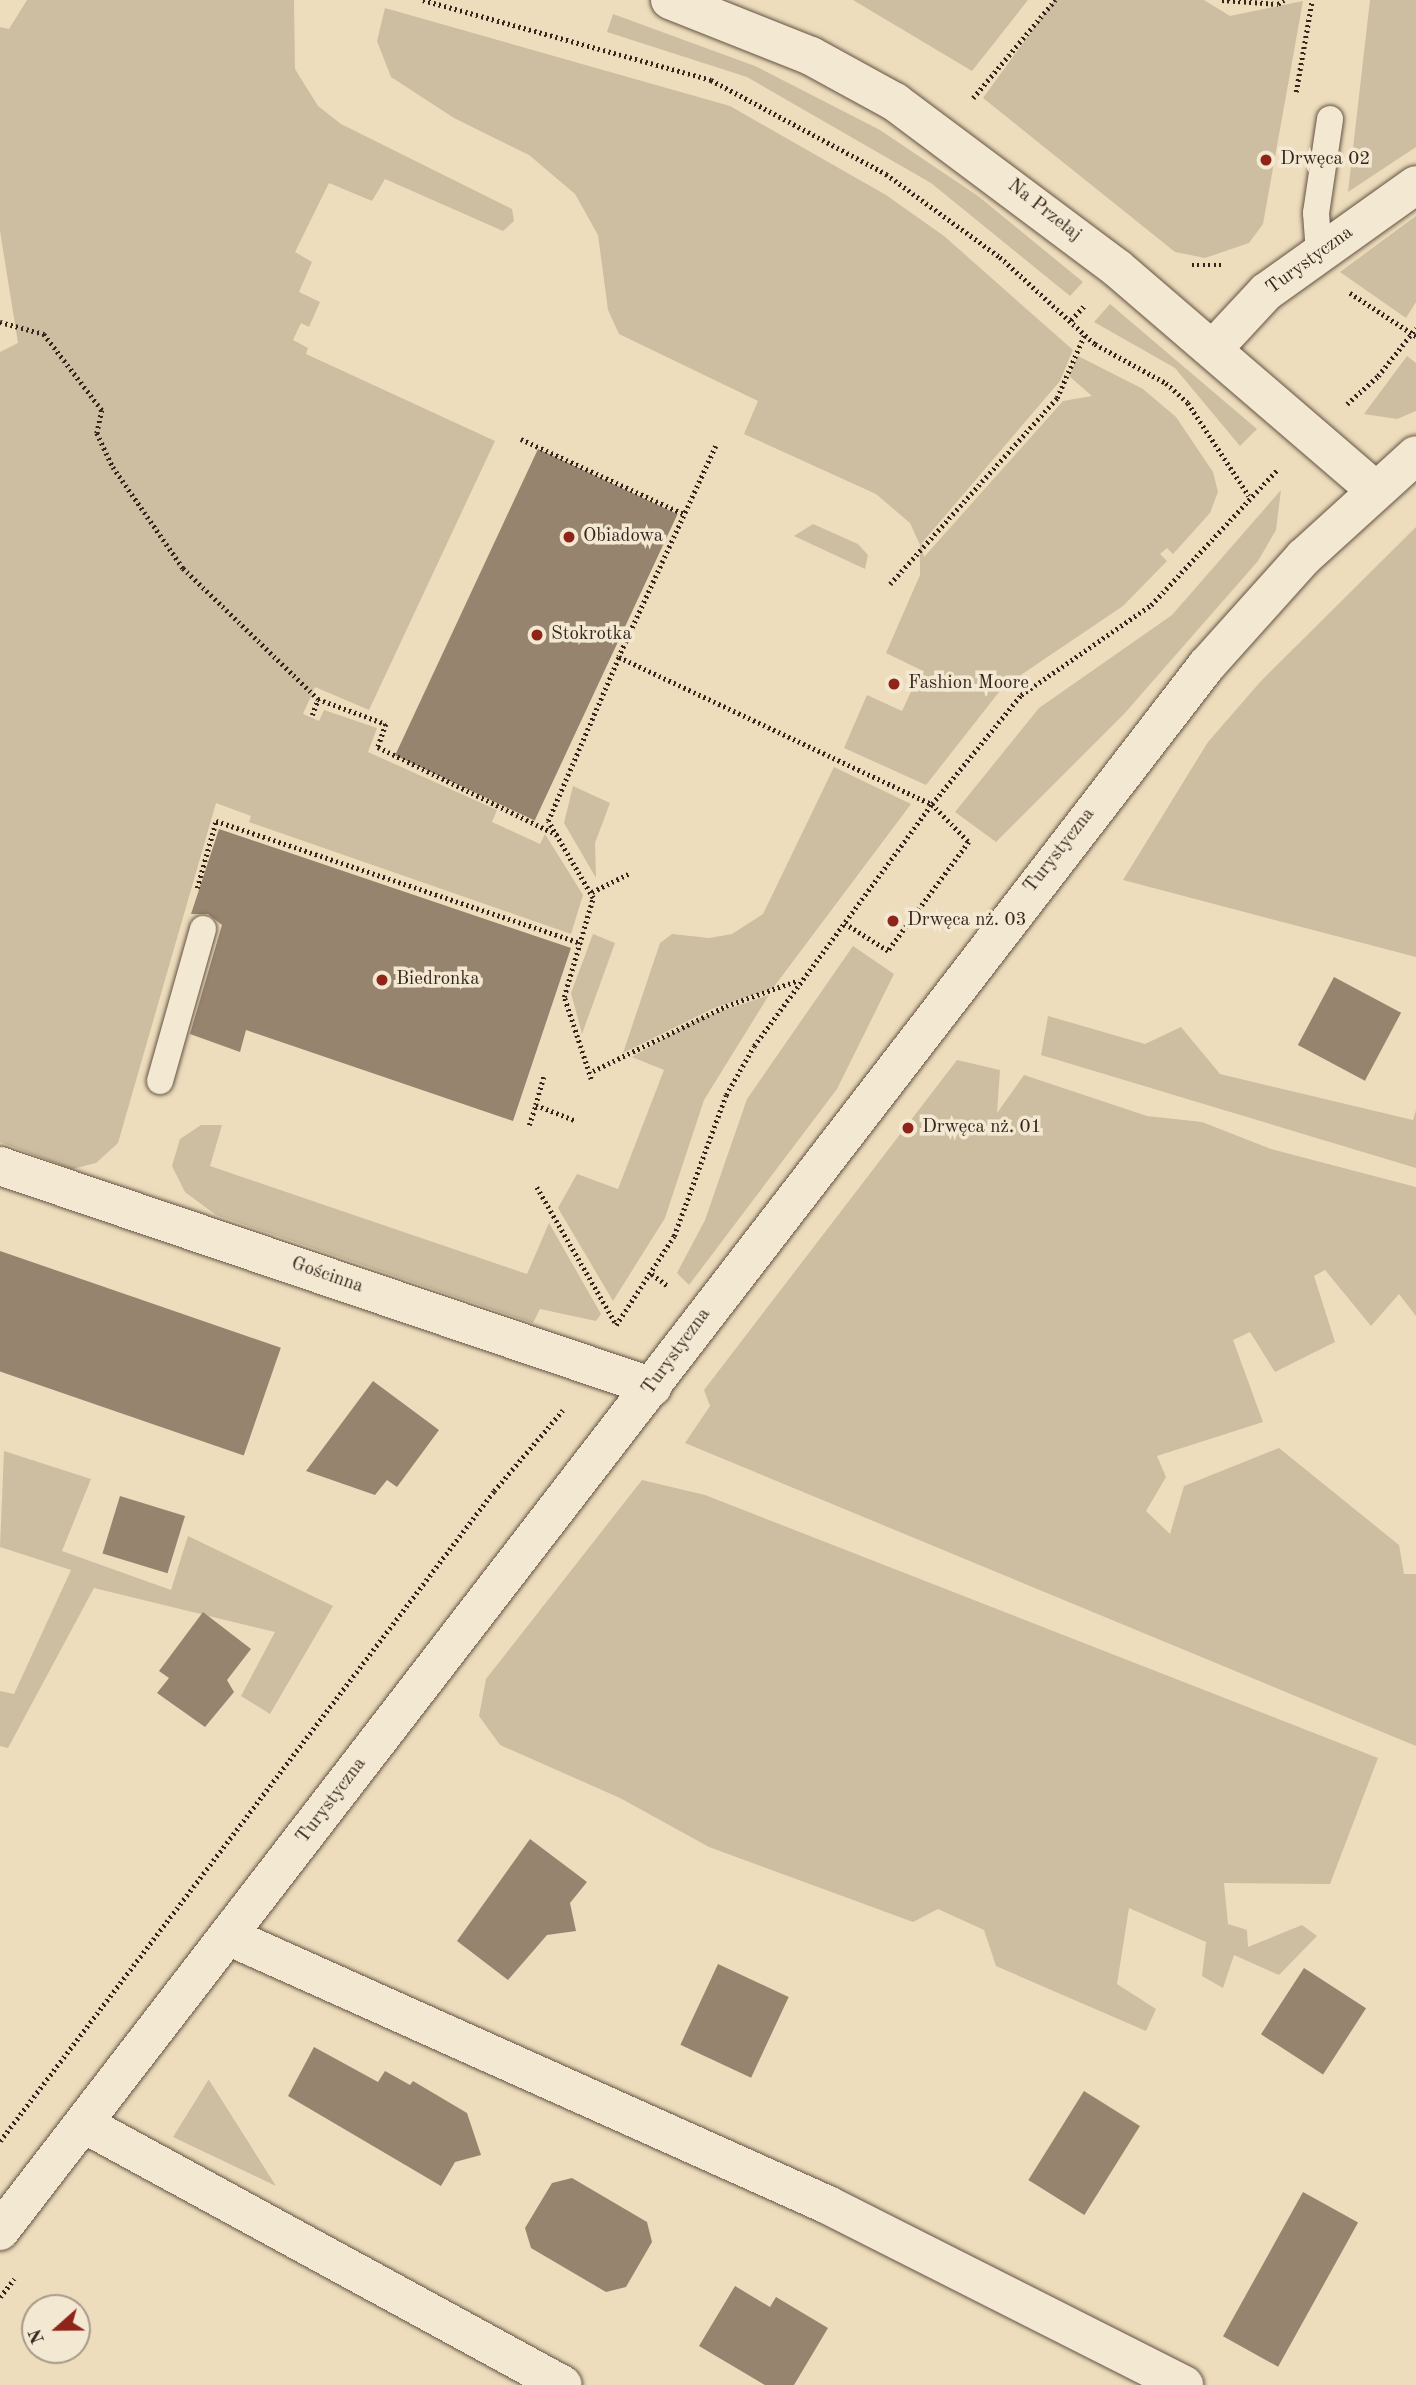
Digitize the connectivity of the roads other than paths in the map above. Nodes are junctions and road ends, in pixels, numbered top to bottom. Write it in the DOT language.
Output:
graph roads {
  1 [pos="670,0"];
  2 [pos="1330,119"];
  3 [pos="1416,185"];
  4 [pos="1319,253"];
  5 [pos="1213,349"];
  6 [pos="1416,455"];
  7 [pos="1375,490"];
  8 [pos="201,935"];
  9 [pos="160,1081"];
  10 [pos="0,1166"];
  11 [pos="653,1387"];
  12 [pos="230,1937"];
  13 [pos="84,2124"];
  14 [pos="0,2231"];
  15 [pos="563,2385"];
  16 [pos="1184,2385"];
  1 -- 5 [label="street, Na Przełaj"];
  2 -- 4 [label="lane"];
  3 -- 4 [label="street, Turystyczna"];
  4 -- 5 [label="street, Turystyczna"];
  5 -- 7 [label="street, Na Przełaj"];
  6 -- 7 [label="street, Turystyczna"];
  7 -- 11 [label="street, Turystyczna"];
  8 -- 9 [label="lane"];
  10 -- 11 [label="street, Gościnna"];
  11 -- 12 [label="street, Turystyczna"];
  12 -- 13 [label="street, Turystyczna"];
  12 -- 16 [label="street"];
  13 -- 14 [label="street, Turystyczna"];
  13 -- 15 [label="street"];
}
